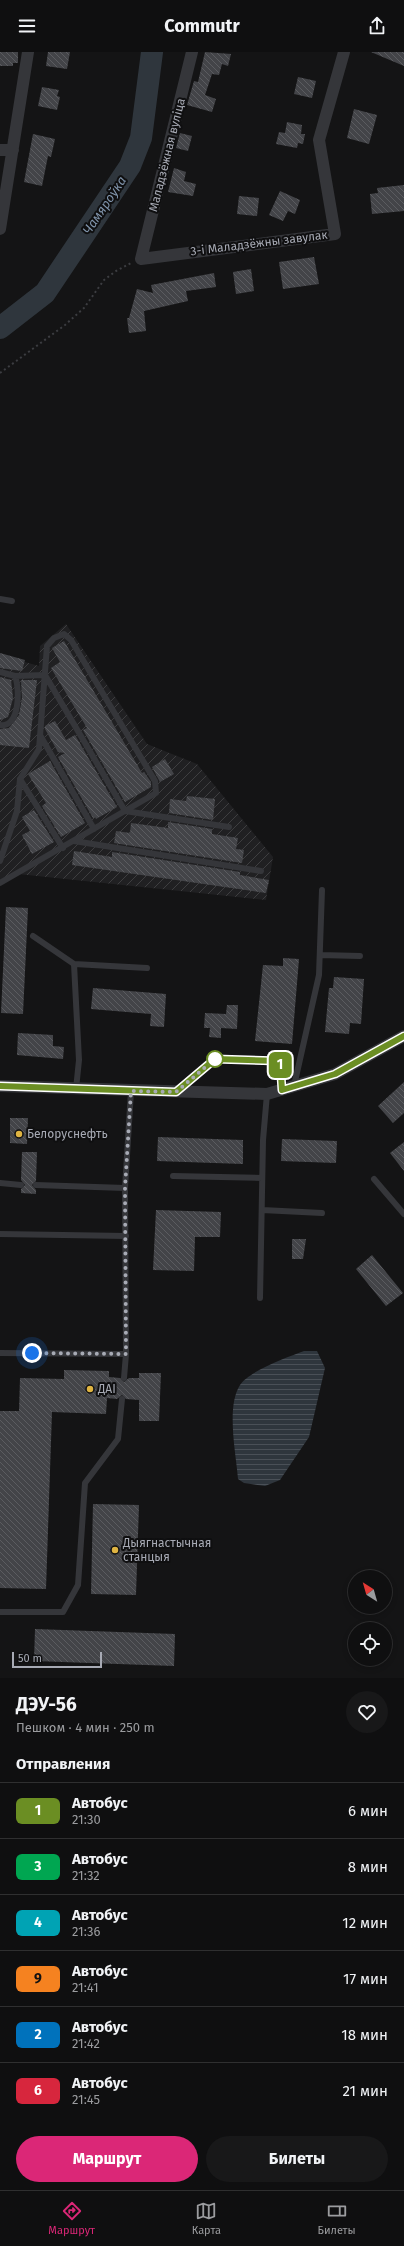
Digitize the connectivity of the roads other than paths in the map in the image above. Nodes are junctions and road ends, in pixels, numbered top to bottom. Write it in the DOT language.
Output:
graph roads {
  1 [pos="28,52"];
  2 [pos="192,52"];
  3 [pos="344,52"];
  4 [pos="0,150"];
  5 [pos="13,150"];
  6 [pos="0,229"];
  7 [pos="141,259"];
  8 [pos="0,598"];
  9 [pos="12,602"];
  10 [pos="0,672"];
  11 [pos="45,675"];
  12 [pos="15,676"];
  13 [pos="0,725"];
  14 [pos="40,735"];
  15 [pos="20,779"];
  16 [pos="125,811"];
  17 [pos="229,827"];
  18 [pos="94,830"];
  19 [pos="74,841"];
  20 [pos="63,848"];
  21 [pos="0,861"];
  22 [pos="261,871"];
  23 [pos="0,883"];
  24 [pos="322,890"];
  25 [pos="32,936"];
  26 [pos="320,955"];
  27 [pos="360,956"];
  28 [pos="74,964"];
  29 [pos="147,968"];
  30 [pos="404,1036"];
  31 [pos="0,1086"];
  32 [pos="294,1086"];
  33 [pos="76,1089"];
  34 [pos="282,1090"];
  35 [pos="131,1091"];
  36 [pos="176,1092"];
  37 [pos="267,1094"];
  38 [pos="173,1176"];
  39 [pos="262,1178"];
  40 [pos="374,1179"];
  41 [pos="0,1183"];
  42 [pos="21,1185"];
  43 [pos="36,1185"];
  44 [pos="125,1188"];
  45 [pos="262,1210"];
  46 [pos="322,1213"];
  47 [pos="404,1214"];
  48 [pos="0,1234"];
  49 [pos="126,1236"];
  50 [pos="260,1298"];
  51 [pos="0,1353"];
  52 [pos="126,1354"];
  53 [pos="124,1378"];
  54 [pos="122,1399"];
  55 [pos="0,1612"];
  1 -- 5 [label="street"];
  2 -- 7 [label="street, Маладзёжная вуліца"];
  3 -- 7 [label="street, 3-і Маладзёжны завулак"];
  4 -- 5 [label="street"];
  5 -- 6 [label="street"];
  8 -- 9 [label="lane"];
  10 -- 12 [label="lane"];
  11 -- 12 [label="lane"];
  11 -- 14 [label="lane"];
  11 -- 16 [label="lane"];
  11 -- 16 [label="lane"];
  12 -- 13 [label="lane"];
  14 -- 15 [label="lane"];
  14 -- 18 [label="lane"];
  15 -- 20 [label="lane"];
  15 -- 21 [label="lane"];
  16 -- 17 [label="lane"];
  16 -- 18 [label="lane"];
  18 -- 19 [label="lane"];
  19 -- 20 [label="lane"];
  19 -- 22 [label="lane"];
  20 -- 23 [label="lane"];
  24 -- 26 [label="lane"];
  25 -- 28 [label="lane"];
  26 -- 27 [label="lane"];
  26 -- 32 [label="lane"];
  28 -- 29 [label="lane"];
  28 -- 33 [label="lane"];
  30 -- 32 [label="street"];
  31 -- 33 [label="street"];
  32 -- 34 [label="street"];
  33 -- 35 [label="street"];
  34 -- 36 [label="lane"];
  34 -- 37 [label="street"];
  35 -- 36 [label="street"];
  35 -- 44 [label="lane"];
  36 -- 37 [label="street"];
  37 -- 39 [label="lane"];
  38 -- 39 [label="lane"];
  39 -- 45 [label="lane"];
  40 -- 47 [label="lane"];
  41 -- 42 [label="lane"];
  43 -- 44 [label="lane"];
  44 -- 49 [label="lane"];
  45 -- 46 [label="lane"];
  45 -- 50 [label="lane"];
  48 -- 49 [label="lane"];
  49 -- 52 [label="lane"];
  51 -- 52 [label="lane"];
  52 -- 53 [label="lane"];
  54 -- 55 [label="lane"];
}
